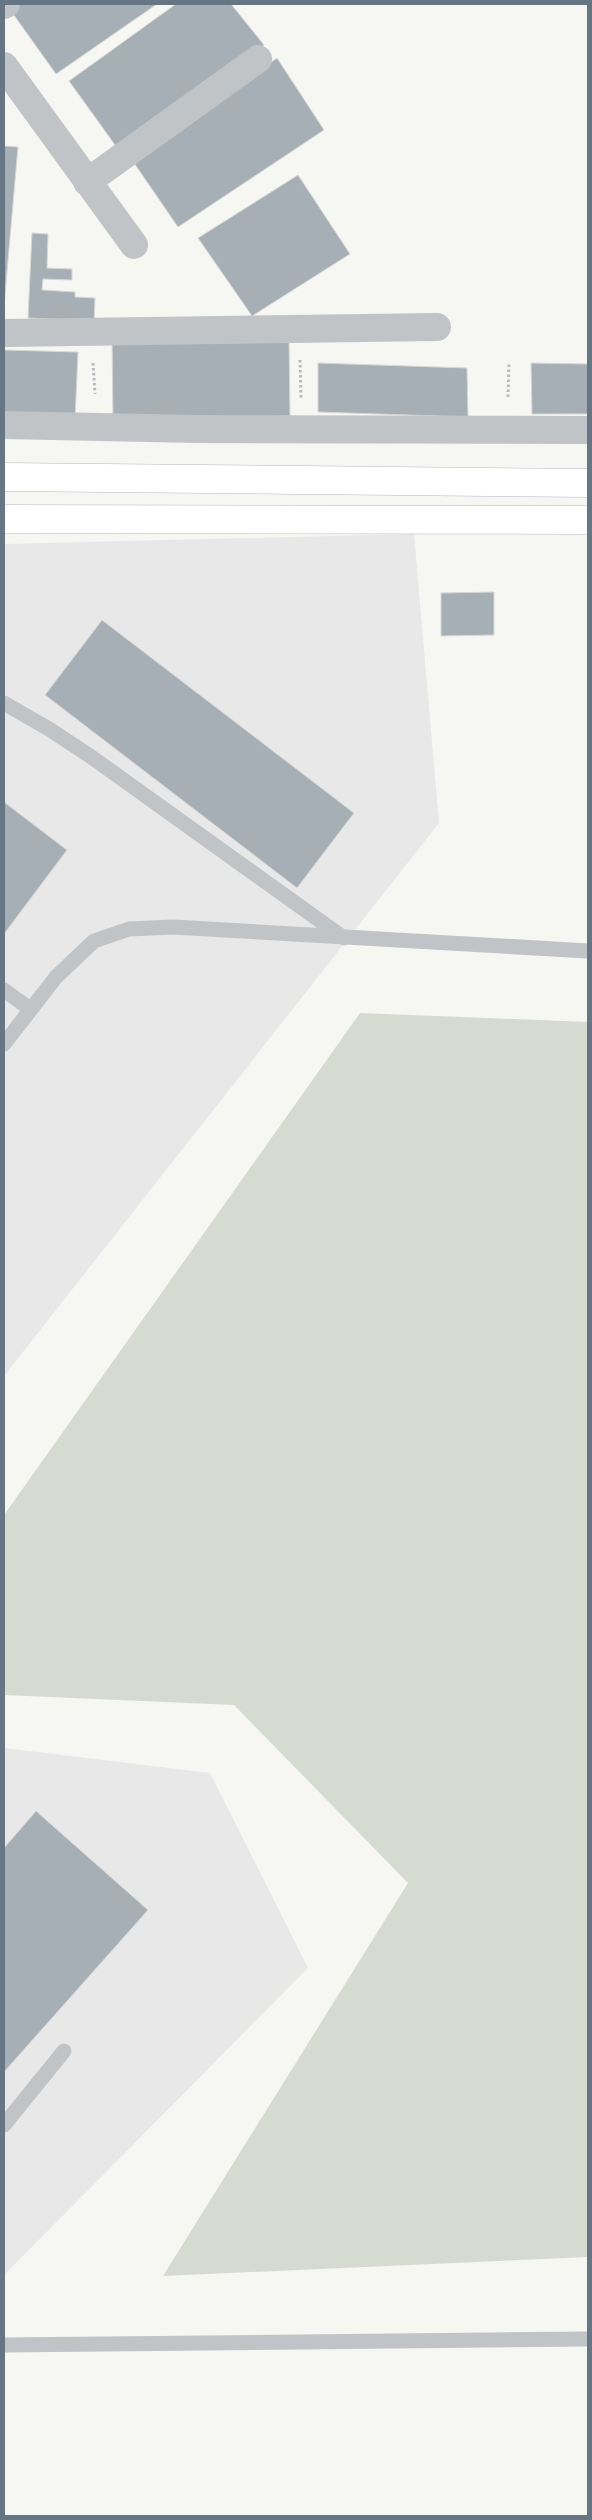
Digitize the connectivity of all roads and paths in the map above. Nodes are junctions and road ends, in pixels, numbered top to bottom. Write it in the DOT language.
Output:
graph roads {
  1 [pos="258,59"];
  2 [pos="4,66"];
  3 [pos="4,106"];
  4 [pos="31,106"];
  5 [pos="87,182"];
  6 [pos="134,245"];
  7 [pos="437,327"];
  8 [pos="300,330"];
  9 [pos="92,332"];
  10 [pos="4,333"];
  11 [pos="4,426"];
  12 [pos="97,427"];
  13 [pos="301,429"];
  14 [pos="588,430"];
  15 [pos="4,477"];
  16 [pos="588,483"];
  17 [pos="4,518"];
  18 [pos="588,520"];
  19 [pos="4,703"];
  20 [pos="344,938"];
  21 [pos="588,951"];
  22 [pos="4,990"];
  23 [pos="30,1009"];
  24 [pos="4,1044"];
  25 [pos="64,2051"];
  26 [pos="4,2125"];
  27 [pos="588,2340"];
  28 [pos="4,2346"];
  1 -- 5 [label="street"];
  2 -- 4 [label="street"];
  3 -- 4 [label="street"];
  4 -- 5 [label="street"];
  5 -- 6 [label="street"];
  7 -- 8 [label="street"];
  8 -- 9 [label="street"];
  8 -- 13 [label="path"];
  9 -- 10 [label="street"];
  9 -- 12 [label="path"];
  11 -- 12 [label="street"];
  12 -- 13 [label="street"];
  13 -- 14 [label="street"];
  15 -- 16 [label="street"];
  17 -- 18 [label="street"];
  19 -- 20 [label="lane"];
  20 -- 21 [label="lane"];
  20 -- 23 [label="lane"];
  22 -- 23 [label="lane"];
  23 -- 24 [label="lane"];
  25 -- 26 [label="lane"];
  27 -- 28 [label="lane"];
}
